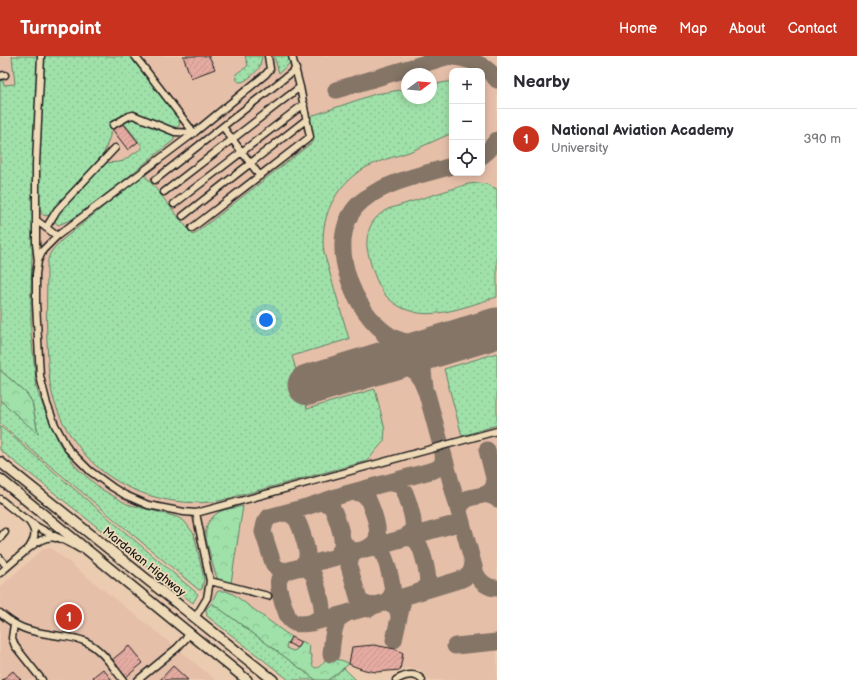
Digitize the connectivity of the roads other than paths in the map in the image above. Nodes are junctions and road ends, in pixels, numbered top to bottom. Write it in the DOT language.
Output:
graph roads {
  1 [pos="41,56"];
  2 [pos="135,56"];
  3 [pos="268,56"];
  4 [pos="292,56"];
  5 [pos="296,69"];
  6 [pos="300,87"];
  7 [pos="304,104"];
  8 [pos="307,119"];
  9 [pos="113,125"];
  10 [pos="223,127"];
  11 [pos="194,133"];
  12 [pos="232,140"];
  13 [pos="115,148"];
  14 [pos="242,152"];
  15 [pos="250,163"];
  16 [pos="260,176"];
  17 [pos="155,180"];
  18 [pos="164,192"];
  19 [pos="174,204"];
  20 [pos="183,216"];
  21 [pos="36,220"];
  22 [pos="46,228"];
  23 [pos="192,228"];
  24 [pos="57,236"];
  25 [pos="38,261"];
  26 [pos="497,431"];
  27 [pos="0,462"];
  28 [pos="0,479"];
  29 [pos="0,499"];
  30 [pos="196,513"];
  31 [pos="27,521"];
  32 [pos="5,532"];
  33 [pos="0,538"];
  34 [pos="59,538"];
  35 [pos="29,548"];
  36 [pos="0,558"];
  37 [pos="7,567"];
  38 [pos="113,571"];
  39 [pos="0,573"];
  40 [pos="210,581"];
  41 [pos="268,596"];
  42 [pos="0,613"];
  43 [pos="195,618"];
  44 [pos="14,624"];
  45 [pos="190,634"];
  46 [pos="42,680"];
  47 [pos="123,680"];
  48 [pos="138,680"];
  49 [pos="247,680"];
  50 [pos="273,680"];
  51 [pos="396,680"];
  52 [pos="422,680"];
  1 -- 21 [label="street"];
  2 -- 11 [label="street"];
  3 -- 11 [label="street"];
  4 -- 5 [label="street"];
  5 -- 6 [label="street"];
  5 -- 10 [label="street"];
  6 -- 7 [label="street"];
  6 -- 12 [label="street"];
  7 -- 8 [label="street"];
  7 -- 14 [label="street"];
  8 -- 15 [label="street"];
  8 -- 16 [label="street"];
  9 -- 11 [label="street"];
  10 -- 12 [label="street"];
  10 -- 17 [label="street"];
  11 -- 24 [label="street"];
  12 -- 14 [label="street"];
  12 -- 18 [label="street"];
  13 -- 22 [label="street"];
  14 -- 15 [label="street"];
  14 -- 19 [label="street"];
  15 -- 16 [label="street"];
  15 -- 20 [label="street"];
  16 -- 23 [label="street"];
  21 -- 22 [label="street"];
  21 -- 25 [label="street"];
  22 -- 24 [label="street"];
  24 -- 25 [label="street"];
  25 -- 30 [label="street"];
  26 -- 30 [label="street"];
  27 -- 43 [label="highway, Mardakan Highway"];
  28 -- 38 [label="highway"];
  29 -- 31 [label="street"];
  30 -- 40 [label="street"];
  31 -- 34 [label="street"];
  31 -- 35 [label="street"];
  32 -- 33 [label="street"];
  34 -- 35 [label="street"];
  34 -- 38 [label="street"];
  35 -- 37 [label="street"];
  36 -- 37 [label="street"];
  37 -- 39 [label="street"];
  38 -- 45 [label="highway"];
  40 -- 41 [label="street"];
  40 -- 43 [label="street"];
  42 -- 44 [label="street"];
  43 -- 50 [label="highway, Mardakan Highway"];
  44 -- 46 [label="street"];
  44 -- 47 [label="street"];
  45 -- 48 [label="street"];
  45 -- 49 [label="highway"];
  51 -- 52 [label="street"];
}
